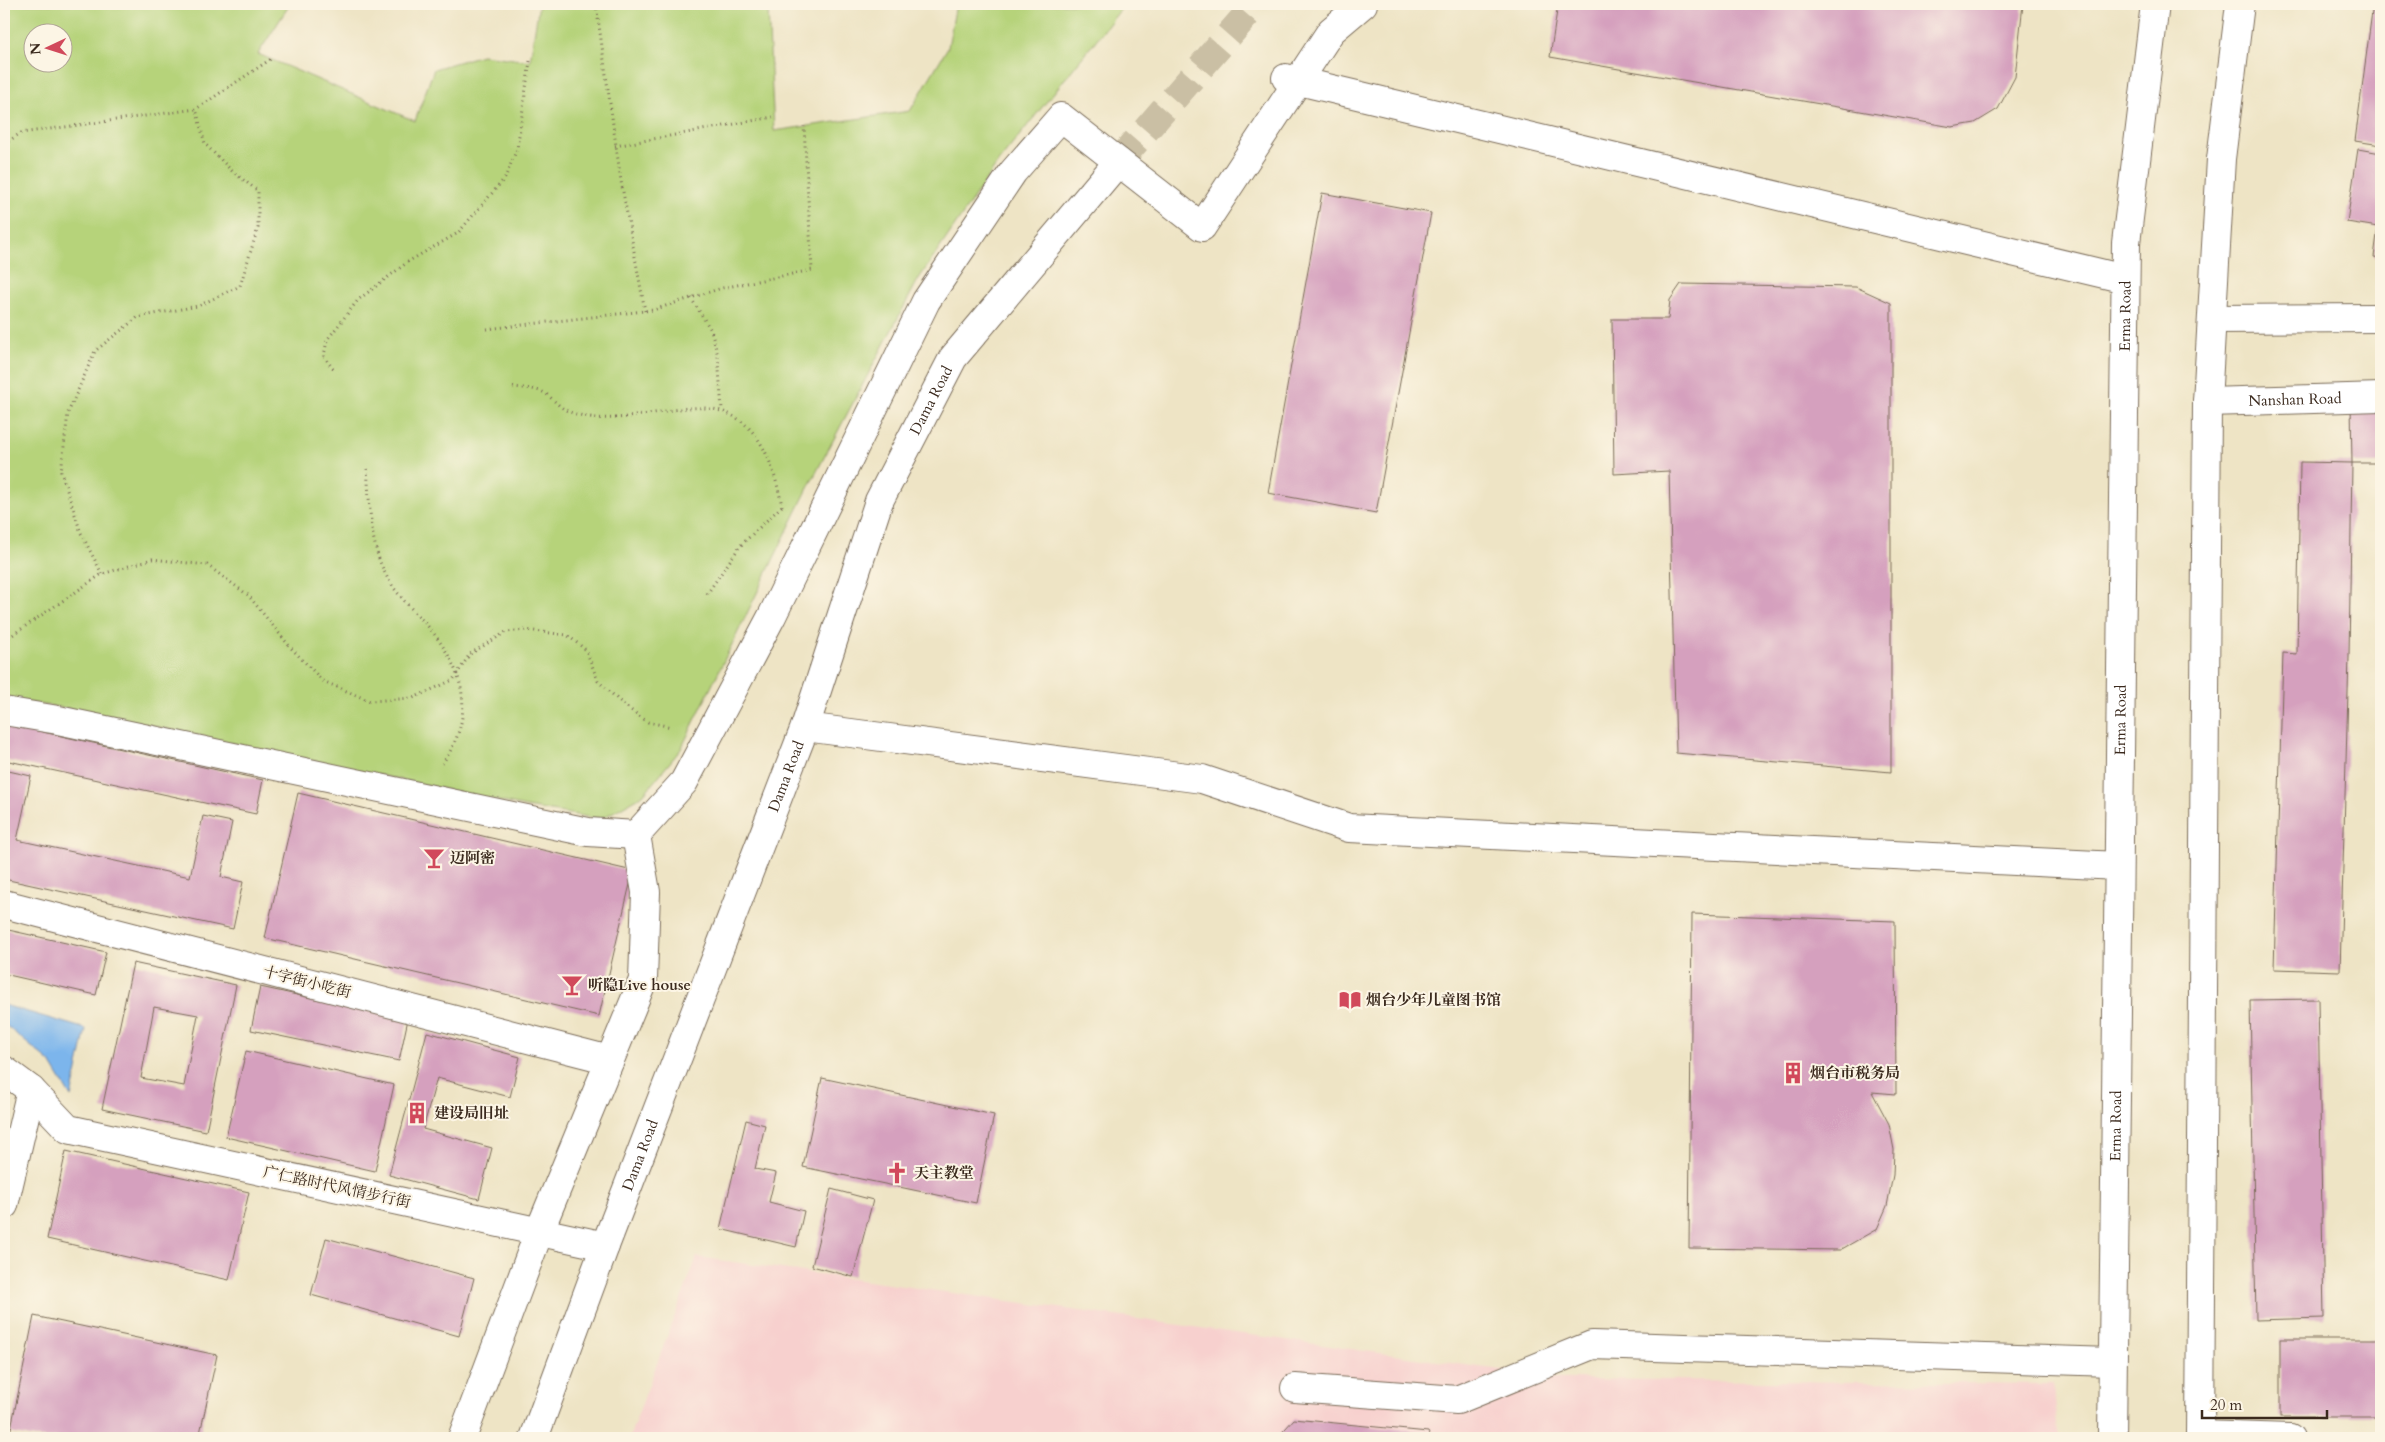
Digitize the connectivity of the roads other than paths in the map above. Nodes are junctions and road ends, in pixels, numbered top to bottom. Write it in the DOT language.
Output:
graph roads {
  1 [pos="1363,4"];
  2 [pos="2155,4"];
  3 [pos="2240,4"];
  4 [pos="1286,78"];
  5 [pos="1118,162"];
  6 [pos="2125,280"];
  7 [pos="2381,318"];
  8 [pos="2212,319"];
  9 [pos="2381,397"];
  10 [pos="2207,402"];
  11 [pos="4,711"];
  12 [pos="805,727"];
  13 [pos="636,835"];
  14 [pos="2118,866"];
  15 [pos="4,904"];
  16 [pos="610,1060"];
  17 [pos="4,1070"];
  18 [pos="31,1090"];
  19 [pos="4,1205"];
  20 [pos="539,1232"];
  21 [pos="605,1246"];
  22 [pos="2112,1362"];
  23 [pos="1294,1388"];
  24 [pos="2200,1437"];
  25 [pos="462,1438"];
  26 [pos="534,1438"];
  27 [pos="2112,1438"];
  28 [pos="2290,1438"];
  1 -- 5 [label="street"];
  2 -- 6 [label="street, Erma Road"];
  3 -- 8 [label="street"];
  4 -- 6 [label="street"];
  5 -- 12 [label="street, Dama Road"];
  5 -- 13 [label="street"];
  6 -- 14 [label="street, Erma Road"];
  7 -- 8 [label="street"];
  8 -- 10 [label="street"];
  9 -- 10 [label="street, Nanshan Road"];
  10 -- 24 [label="street"];
  11 -- 13 [label="street"];
  12 -- 14 [label="street"];
  12 -- 21 [label="street, Dama Road"];
  13 -- 16 [label="street"];
  14 -- 22 [label="street, Erma Road"];
  15 -- 16 [label="street, 十字街小吃街"];
  16 -- 20 [label="street"];
  17 -- 18 [label="street"];
  18 -- 19 [label="street"];
  18 -- 20 [label="street, 广仁路时代风情步行街"];
  20 -- 21 [label="street, 广仁路时代风情步行街"];
  20 -- 25 [label="street"];
  21 -- 26 [label="street, Dama Road"];
  22 -- 23 [label="street"];
  22 -- 27 [label="street, Erma Road"];
  24 -- 28 [label="street"];
}
